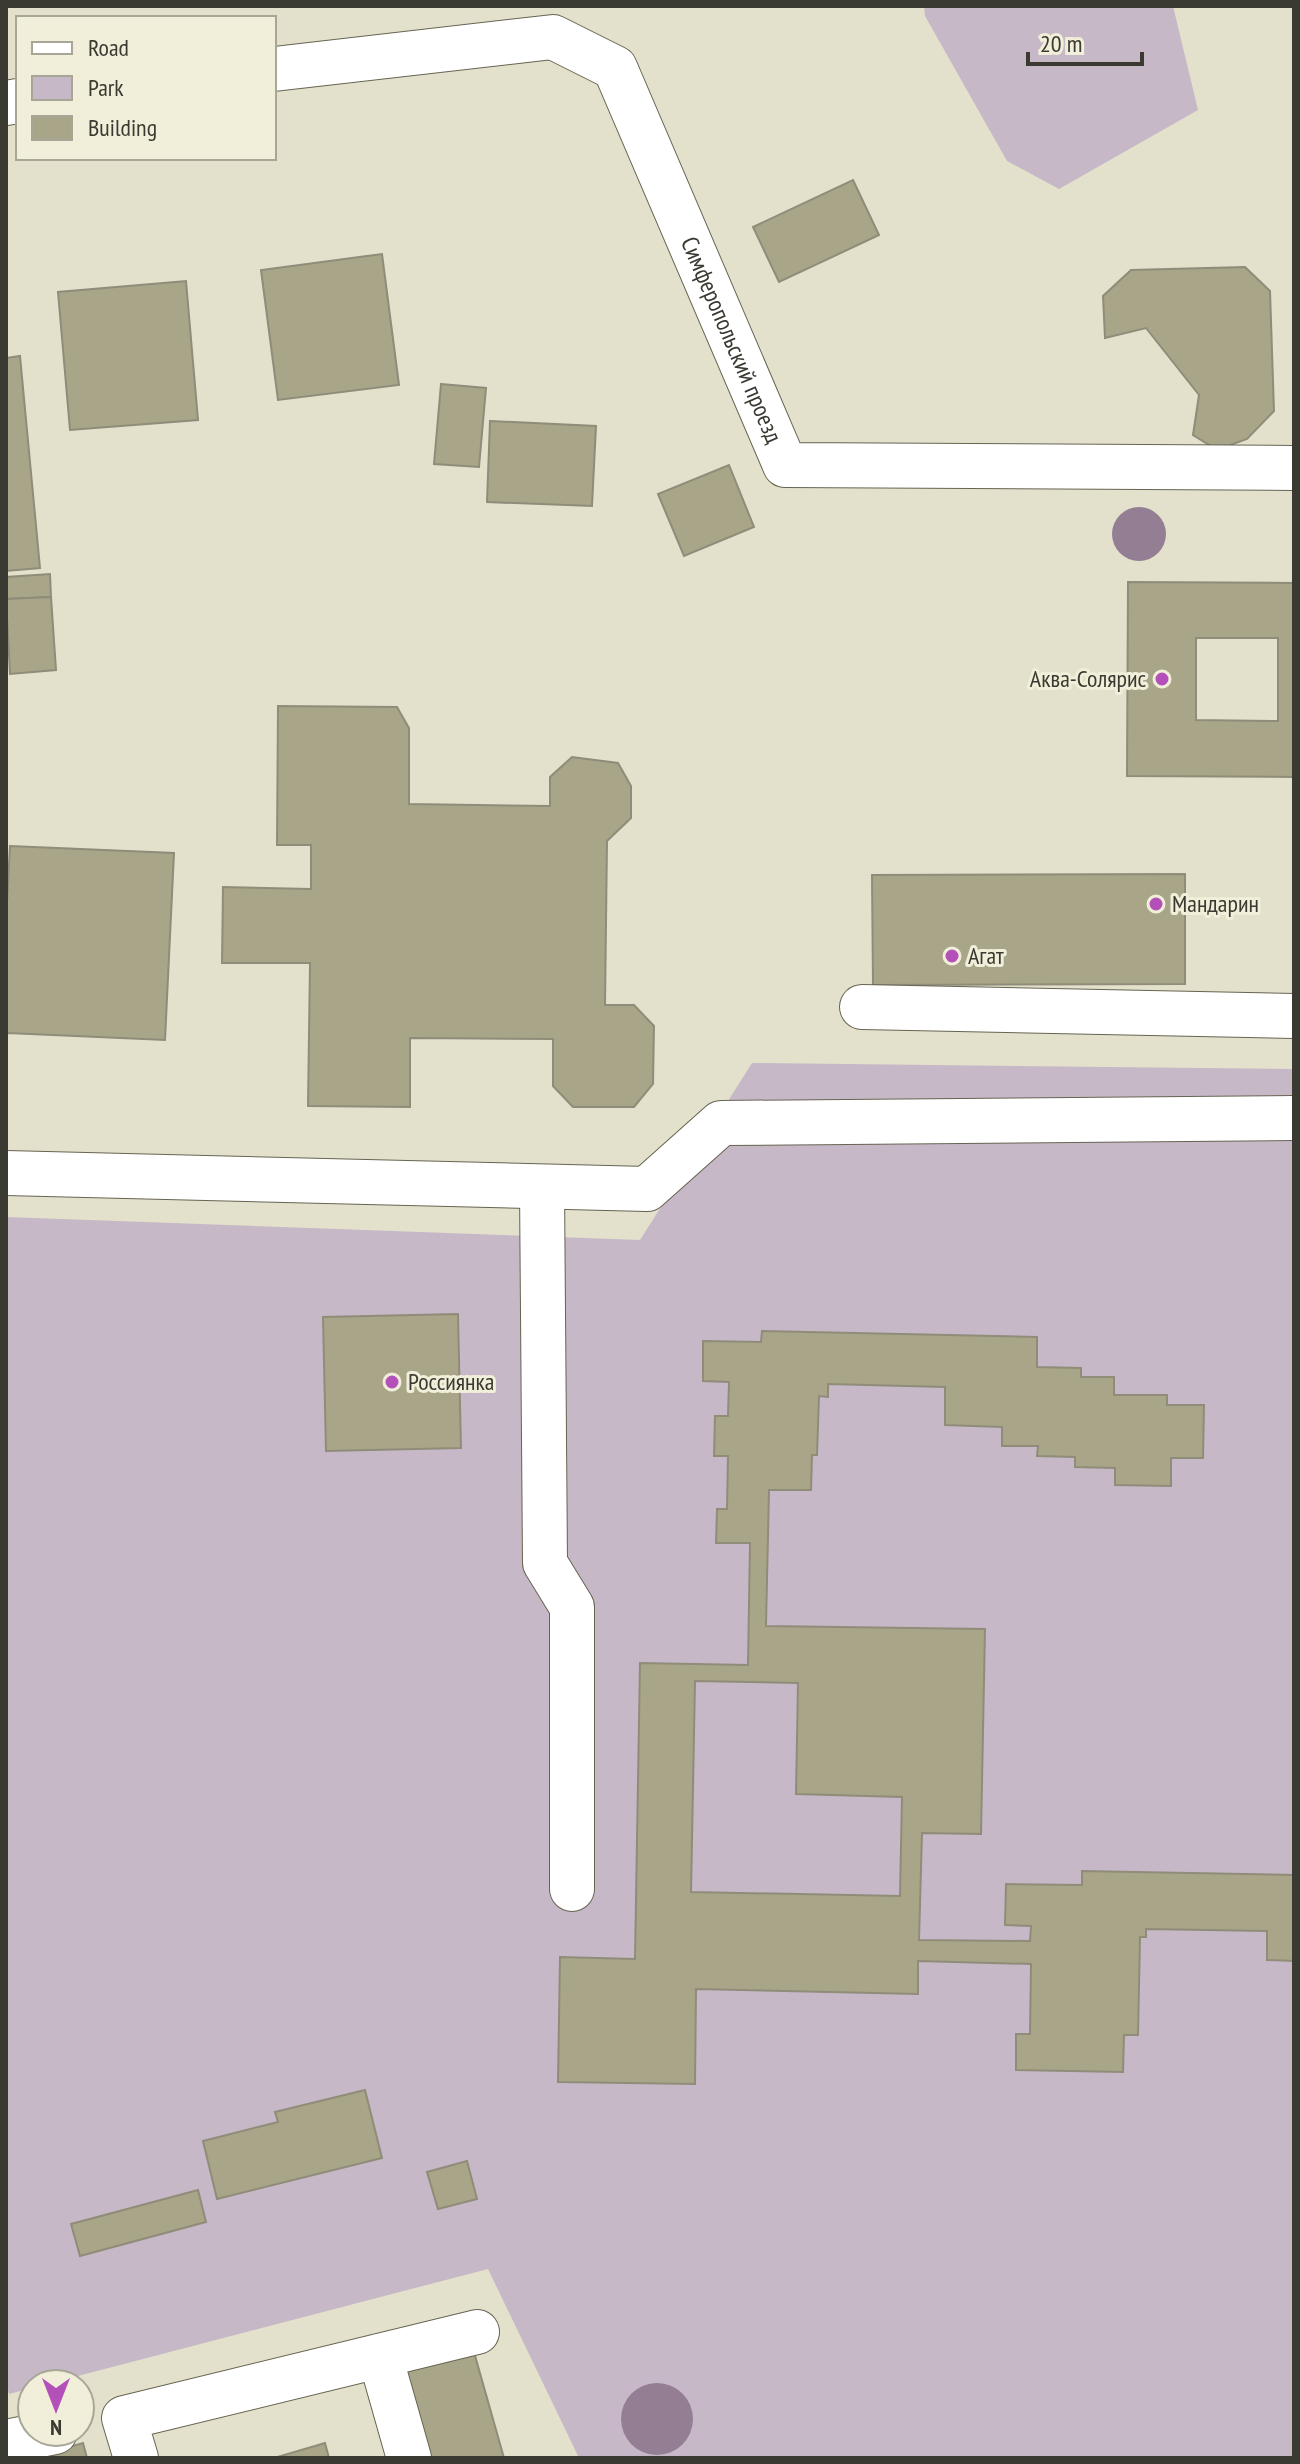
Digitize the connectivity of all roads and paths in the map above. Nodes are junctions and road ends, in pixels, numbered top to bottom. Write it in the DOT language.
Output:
graph roads {
  1 [pos="276,69"];
  2 [pos="1294,468"];
  3 [pos="862,1007"];
  4 [pos="1294,1016"];
  5 [pos="1294,1118"];
  6 [pos="6,1173"];
  7 [pos="542,1187"];
  8 [pos="572,1889"];
  9 [pos="477,2332"];
  10 [pos="380,2356"];
  11 [pos="96,2431"];
  12 [pos="130,2438"];
  13 [pos="409,2458"];
  1 -- 2 [label="lane, Симферопольский проезд"];
  3 -- 4 [label="lane"];
  5 -- 7 [label="lane"];
  6 -- 7 [label="lane"];
  7 -- 8 [label="lane"];
  9 -- 10 [label="lane"];
  10 -- 12 [label="lane"];
  10 -- 13 [label="lane"];
  11 -- 12 [label="lane"];
}
